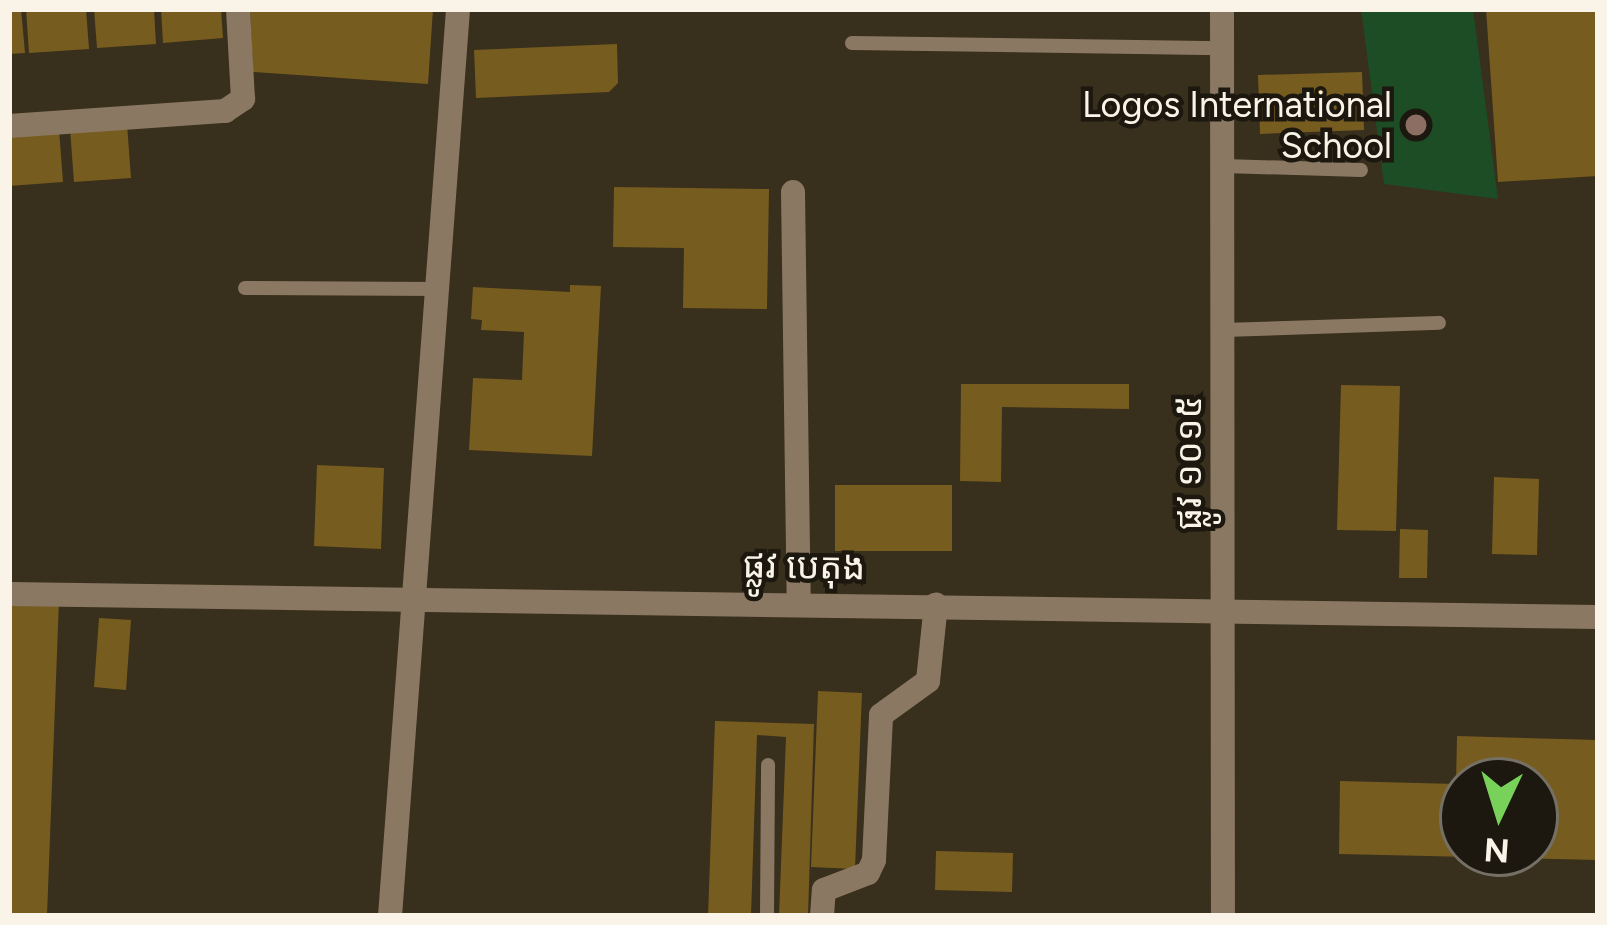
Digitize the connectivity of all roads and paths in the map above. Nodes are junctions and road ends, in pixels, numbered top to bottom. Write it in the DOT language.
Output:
graph roads {
  1 [pos="238,9"];
  2 [pos="458,9"];
  3 [pos="1222,9"];
  4 [pos="852,44"];
  5 [pos="1223,48"];
  6 [pos="9,126"];
  7 [pos="1223,166"];
  8 [pos="1361,170"];
  9 [pos="793,192"];
  10 [pos="245,287"];
  11 [pos="439,289"];
  12 [pos="1439,323"];
  13 [pos="1224,330"];
  14 [pos="9,594"];
  15 [pos="418,596"];
  16 [pos="800,602"];
  17 [pos="936,604"];
  18 [pos="1226,609"];
  19 [pos="1598,617"];
  20 [pos="768,765"];
  21 [pos="390,916"];
  22 [pos="766,916"];
  23 [pos="822,916"];
  24 [pos="1223,916"];
  1 -- 6 [label="street"];
  2 -- 11 [label="street"];
  3 -- 5 [label="street, ផ្លូវ ១០១៥"];
  4 -- 5 [label="lane"];
  5 -- 7 [label="street, ផ្លូវ ១០១៥"];
  7 -- 8 [label="lane"];
  7 -- 13 [label="street, ផ្លូវ ១០១៥"];
  9 -- 16 [label="street"];
  10 -- 11 [label="lane"];
  11 -- 15 [label="street"];
  12 -- 13 [label="lane"];
  13 -- 18 [label="street, ផ្លូវ ១០១៥"];
  14 -- 15 [label="street, ផ្លូវ បេតុង"];
  15 -- 16 [label="street, ផ្លូវ បេតុង"];
  15 -- 21 [label="street"];
  16 -- 17 [label="street, ផ្លូវ បេតុង"];
  17 -- 18 [label="street, ផ្លូវ បេតុង"];
  17 -- 23 [label="street"];
  18 -- 19 [label="street, ផ្លូវ បេតុង"];
  18 -- 24 [label="street, ផ្លូវ ១០១៥"];
  20 -- 22 [label="lane"];
}
